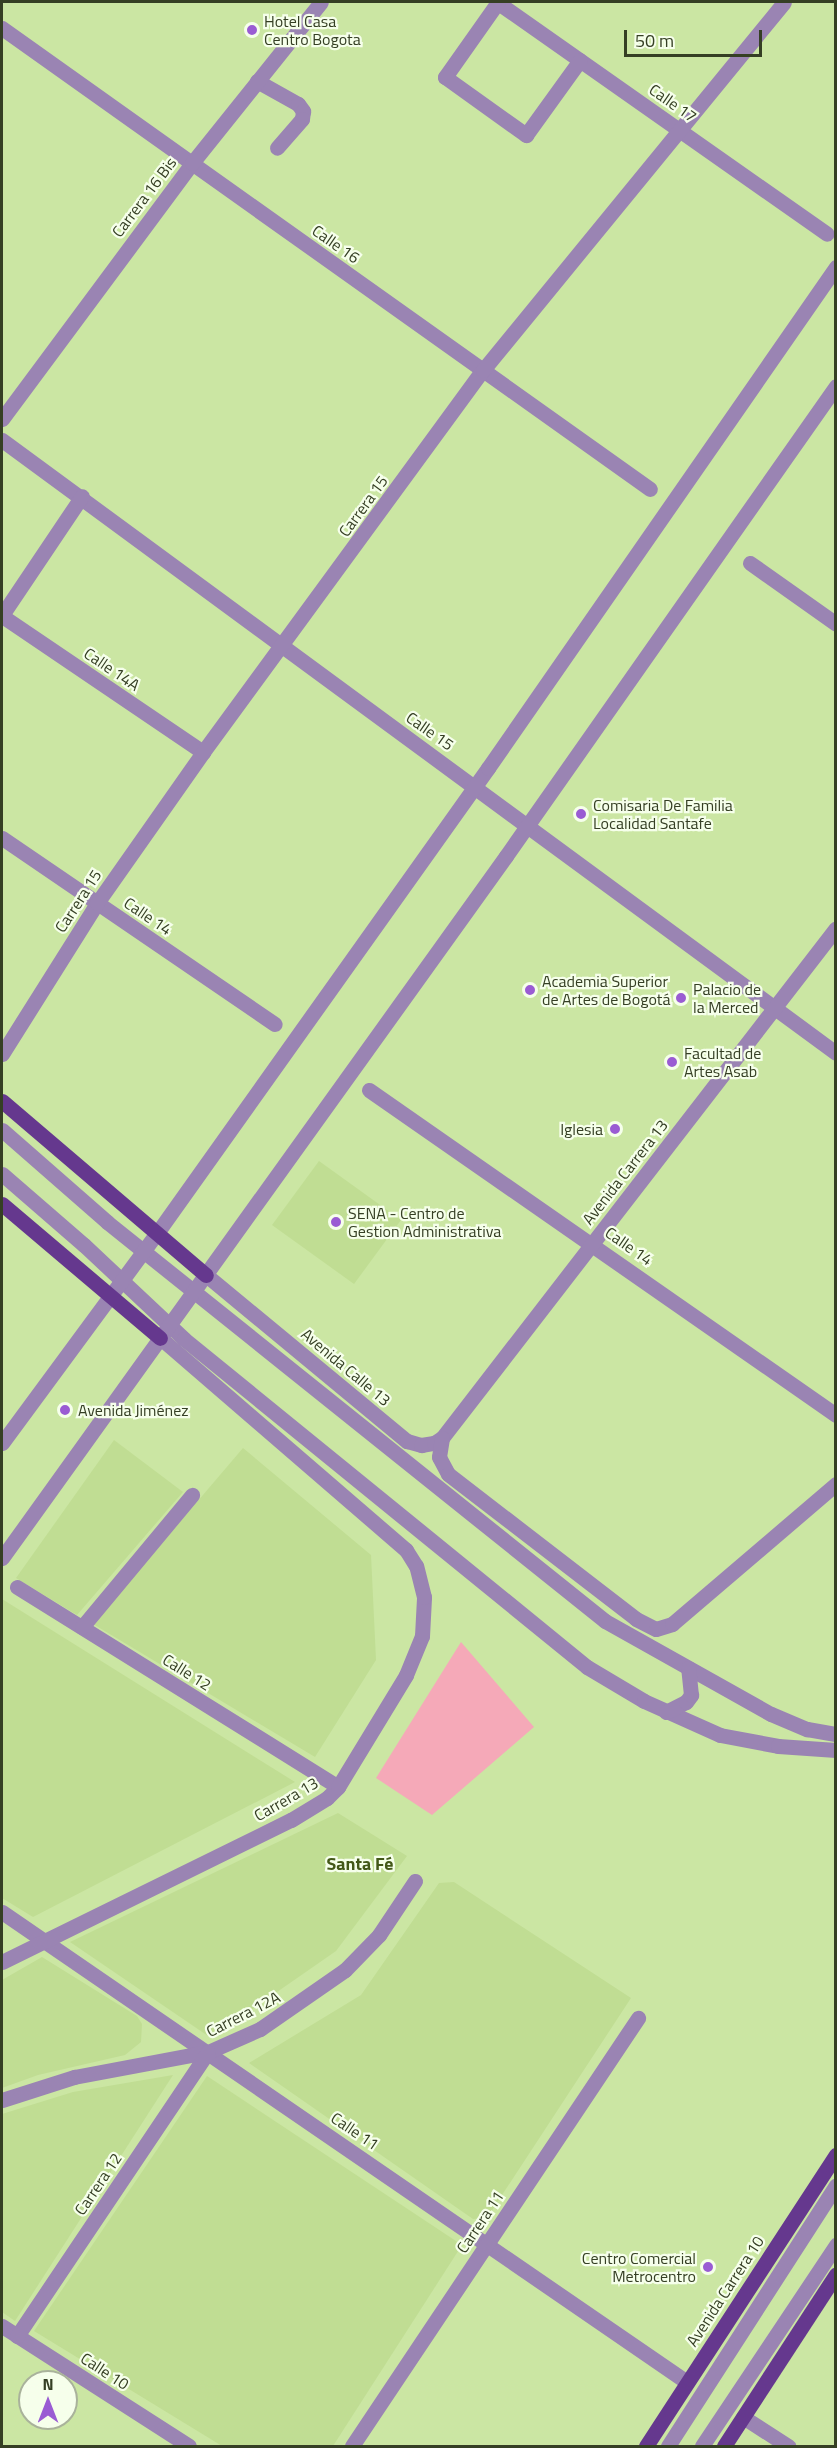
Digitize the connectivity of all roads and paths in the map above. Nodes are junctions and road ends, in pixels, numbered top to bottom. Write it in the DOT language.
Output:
graph roads {
  1 [pos="321,2"];
  2 [pos="498,2"];
  3 [pos="782,2"];
  4 [pos="2,28"];
  5 [pos="580,60"];
  6 [pos="257,81"];
  7 [pos="681,131"];
  8 [pos="277,148"];
  9 [pos="192,163"];
  10 [pos="827,234"];
  11 [pos="836,267"];
  12 [pos="483,370"];
  13 [pos="836,386"];
  14 [pos="2,419"];
  15 [pos="2,440"];
  16 [pos="650,489"];
  17 [pos="82,496"];
  18 [pos="750,563"];
  19 [pos="2,615"];
  20 [pos="836,624"];
  21 [pos="282,648"];
  22 [pos="203,752"];
  23 [pos="475,785"];
  24 [pos="528,823"];
  25 [pos="2,838"];
  26 [pos="97,903"];
  27 [pos="836,928"];
  28 [pos="775,1010"];
  29 [pos="275,1024"];
  30 [pos="836,1053"];
  31 [pos="2,1054"];
  32 [pos="369,1090"];
  33 [pos="2,1101"];
  34 [pos="2,1130"];
  35 [pos="2,1174"];
  36 [pos="2,1204"];
  37 [pos="156,1233"];
  38 [pos="593,1243"];
  39 [pos="144,1251"];
  40 [pos="206,1275"];
  41 [pos="122,1280"];
  42 [pos="195,1291"];
  43 [pos="110,1294"];
  44 [pos="170,1325"];
  45 [pos="160,1338"];
  46 [pos="333,1362"];
  47 [pos="331,1378"];
  48 [pos="836,1415"];
  49 [pos="442,1438"];
  50 [pos="2,1443"];
  51 [pos="836,1484"];
  52 [pos="192,1495"];
  53 [pos="2,1558"];
  54 [pos="17,1587"];
  55 [pos="82,1627"];
  56 [pos="688,1668"];
  57 [pos="666,1712"];
  58 [pos="836,1734"];
  59 [pos="836,1750"];
  60 [pos="338,1787"];
  61 [pos="415,1881"];
  62 [pos="2,1912"];
  63 [pos="46,1940"];
  64 [pos="2,1962"];
  65 [pos="638,2018"];
  66 [pos="208,2052"];
  67 [pos="2,2100"];
  68 [pos="836,2155"];
  69 [pos="836,2185"];
  70 [pos="487,2244"];
  71 [pos="836,2245"];
  72 [pos="836,2274"];
  73 [pos="2,2326"];
  74 [pos="17,2336"];
  75 [pos="687,2382"];
  76 [pos="743,2417"];
  77 [pos="189,2446"];
  78 [pos="352,2446"];
  79 [pos="646,2446"];
  80 [pos="668,2446"];
  81 [pos="702,2446"];
  82 [pos="724,2446"];
  83 [pos="788,2446"];
  1 -- 6 [label="street, Carrera 16 Bis"];
  2 -- 5 [label="street, Calle 17"];
  2 -- 5 [label="street"];
  3 -- 7 [label="street, Carrera 15"];
  4 -- 9 [label="street, Calle 16"];
  5 -- 7 [label="street, Calle 17"];
  6 -- 8 [label="street"];
  6 -- 9 [label="street, Carrera 16 Bis"];
  7 -- 10 [label="street, Calle 17"];
  7 -- 12 [label="street, Carrera 15"];
  9 -- 12 [label="street, Calle 16"];
  9 -- 14 [label="street, Carrera 16 Bis"];
  11 -- 23 [label="street"];
  12 -- 16 [label="street, Calle 16"];
  12 -- 21 [label="street, Carrera 15"];
  13 -- 24 [label="street"];
  15 -- 17 [label="street, Calle 15"];
  17 -- 19 [label="street"];
  17 -- 21 [label="street, Calle 15"];
  18 -- 20 [label="street"];
  19 -- 22 [label="street, Calle 14A"];
  21 -- 22 [label="street, Carrera 15"];
  21 -- 23 [label="street, Calle 15"];
  22 -- 26 [label="street, Carrera 15"];
  23 -- 24 [label="street, Calle 15"];
  23 -- 37 [label="street"];
  24 -- 28 [label="street, Calle 15"];
  24 -- 40 [label="street"];
  25 -- 26 [label="street, Calle 14"];
  26 -- 29 [label="street, Calle 14"];
  26 -- 31 [label="street, Carrera 15"];
  27 -- 28 [label="street, Avenida Carrera 13"];
  28 -- 30 [label="street, Calle 15"];
  28 -- 38 [label="street, Avenida Carrera 13"];
  32 -- 38 [label="street, Calle 14"];
  33 -- 37 [label="main road, Avenida Calle 13"];
  34 -- 39 [label="street"];
  35 -- 41 [label="street"];
  36 -- 43 [label="main road"];
  37 -- 39 [label="street"];
  37 -- 40 [label="main road, Avenida Calle 13"];
  38 -- 48 [label="street, Calle 14"];
  38 -- 49 [label="street, Avenida Carrera 13"];
  39 -- 41 [label="street"];
  39 -- 42 [label="street"];
  40 -- 42 [label="street"];
  40 -- 47 [label="street, Avenida Calle 13"];
  41 -- 43 [label="street"];
  41 -- 44 [label="street"];
  42 -- 44 [label="street"];
  42 -- 56 [label="street"];
  43 -- 45 [label="main road"];
  43 -- 50 [label="street"];
  44 -- 45 [label="street"];
  44 -- 57 [label="street"];
  45 -- 53 [label="street"];
  45 -- 60 [label="street, Carrera 13"];
  46 -- 47 [label="street"];
  47 -- 49 [label="street, Avenida Calle 13"];
  49 -- 51 [label="street"];
  52 -- 55 [label="street"];
  54 -- 55 [label="street, Calle 12"];
  55 -- 60 [label="street, Calle 12"];
  56 -- 57 [label="street"];
  56 -- 58 [label="street"];
  57 -- 59 [label="street"];
  60 -- 63 [label="street, Carrera 13"];
  61 -- 66 [label="street, Carrera 12A"];
  62 -- 63 [label="street, Calle 11"];
  63 -- 64 [label="street, Carrera 13"];
  63 -- 66 [label="street, Calle 11"];
  65 -- 70 [label="street, Carrera 11"];
  66 -- 67 [label="street, Carrera 12A"];
  66 -- 70 [label="street, Calle 11"];
  66 -- 74 [label="street, Carrera 12"];
  68 -- 75 [label="main road, Avenida Carrera 10"];
  69 -- 80 [label="street"];
  70 -- 75 [label="street, Calle 11"];
  70 -- 78 [label="street, Carrera 11"];
  71 -- 81 [label="street"];
  72 -- 76 [label="main road"];
  73 -- 74 [label="street, Calle 10"];
  74 -- 77 [label="street, Calle 10"];
  75 -- 79 [label="main road, Avenida Carrera 10"];
  76 -- 82 [label="main road"];
  76 -- 83 [label="street"];
}
